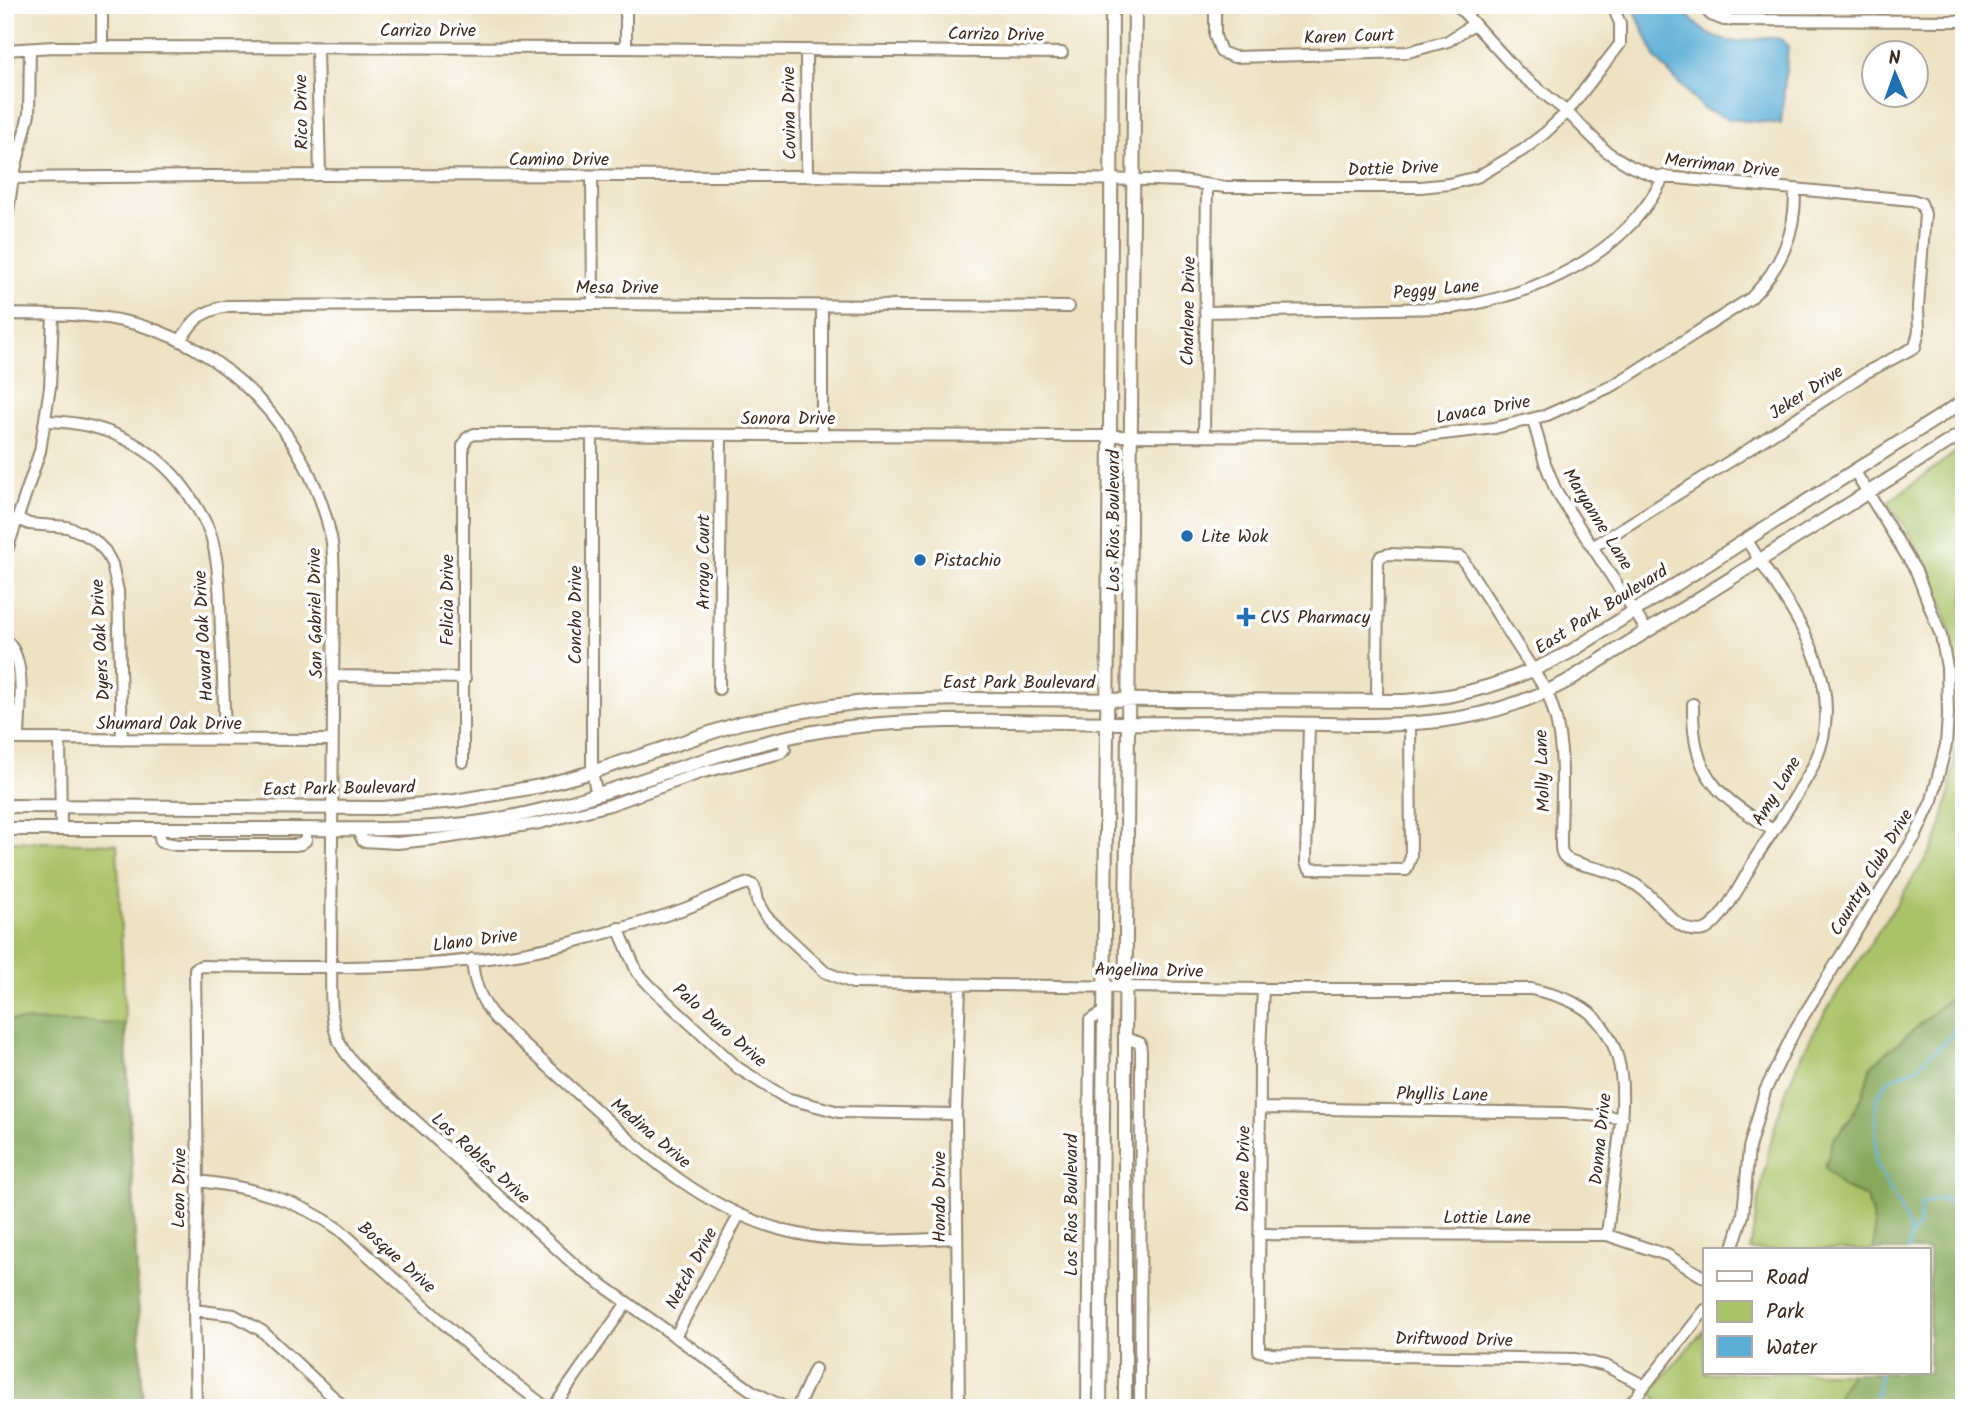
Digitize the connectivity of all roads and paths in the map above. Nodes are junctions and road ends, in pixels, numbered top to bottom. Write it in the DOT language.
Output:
graph roads {
  1 [pos="102,5"];
  2 [pos="626,5"];
  3 [pos="1112,5"];
  4 [pos="1135,5"];
  5 [pos="1215,5"];
  6 [pos="1457,5"];
  7 [pos="1612,5"];
  8 [pos="1702,5"];
  9 [pos="1964,21"];
  10 [pos="1472,24"];
  11 [pos="102,47"];
  12 [pos="317,48"];
  13 [pos="626,48"];
  14 [pos="5,50"];
  15 [pos="30,50"];
  16 [pos="806,51"];
  17 [pos="1062,53"];
  18 [pos="1567,112"];
  19 [pos="320,175"];
  20 [pos="592,176"];
  21 [pos="807,176"];
  22 [pos="1664,176"];
  23 [pos="9,178"];
  24 [pos="1112,179"];
  25 [pos="1135,180"];
  26 [pos="1207,186"];
  27 [pos="1795,190"];
  28 [pos="1921,203"];
  29 [pos="5,231"];
  30 [pos="593,304"];
  31 [pos="822,307"];
  32 [pos="1069,307"];
  33 [pos="1205,312"];
  34 [pos="5,314"];
  35 [pos="53,315"];
  36 [pos="180,341"];
  37 [pos="1964,401"];
  38 [pos="1533,419"];
  39 [pos="46,421"];
  40 [pos="1964,432"];
  41 [pos="592,434"];
  42 [pos="721,435"];
  43 [pos="822,435"];
  44 [pos="1204,435"];
  45 [pos="1132,436"];
  46 [pos="1110,437"];
  47 [pos="467,438"];
  48 [pos="1854,470"];
  49 [pos="1867,493"];
  50 [pos="19,519"];
  51 [pos="1746,539"];
  52 [pos="1108,546"];
  53 [pos="1130,546"];
  54 [pos="1594,546"];
  55 [pos="5,556"];
  56 [pos="1759,560"];
  57 [pos="1634,610"];
  58 [pos="1647,631"];
  59 [pos="5,640"];
  60 [pos="1532,671"];
  61 [pos="334,676"];
  62 [pos="465,678"];
  63 [pos="719,690"];
  64 [pos="1547,692"];
  65 [pos="1106,700"];
  66 [pos="1130,700"];
  67 [pos="873,701"];
  68 [pos="1377,701"];
  69 [pos="1308,702"];
  70 [pos="1693,704"];
  71 [pos="1106,723"];
  72 [pos="1129,723"];
  73 [pos="1309,723"];
  74 [pos="876,724"];
  75 [pos="1410,725"];
  76 [pos="783,738"];
  77 [pos="5,739"];
  78 [pos="19,739"];
  79 [pos="122,740"];
  80 [pos="225,740"];
  81 [pos="332,740"];
  82 [pos="60,741"];
  83 [pos="463,762"];
  84 [pos="592,772"];
  85 [pos="597,795"];
  86 [pos="5,806"];
  87 [pos="61,806"];
  88 [pos="332,807"];
  89 [pos="5,829"];
  90 [pos="61,829"];
  91 [pos="332,829"];
  92 [pos="1773,830"];
  93 [pos="358,831"];
  94 [pos="1106,868"];
  95 [pos="1128,872"];
  96 [pos="748,883"];
  97 [pos="618,928"];
  98 [pos="1696,931"];
  99 [pos="472,959"];
  100 [pos="331,967"];
  101 [pos="195,969"];
  102 [pos="960,986"];
  103 [pos="1105,987"];
  104 [pos="1126,987"];
  105 [pos="1264,989"];
  106 [pos="1105,1011"];
  107 [pos="1590,1013"];
  108 [pos="1125,1038"];
  109 [pos="1262,1108"];
  110 [pos="956,1114"];
  111 [pos="1622,1118"];
  112 [pos="198,1181"];
  113 [pos="738,1215"];
  114 [pos="1259,1234"];
  115 [pos="1607,1235"];
  116 [pos="956,1238"];
  117 [pos="1733,1248"];
  118 [pos="1703,1277"];
  119 [pos="626,1304"];
  120 [pos="194,1310"];
  121 [pos="1703,1312"];
  122 [pos="675,1337"];
  123 [pos="1259,1351"];
  124 [pos="815,1369"];
  125 [pos="1643,1385"];
  126 [pos="196,1408"];
  127 [pos="345,1408"];
  128 [pos="547,1408"];
  129 [pos="553,1408"];
  130 [pos="786,1408"];
  131 [pos="797,1408"];
  132 [pos="958,1408"];
  133 [pos="1087,1408"];
  134 [pos="1100,1408"];
  135 [pos="1125,1408"];
  136 [pos="1140,1408"];
  137 [pos="1627,1408"];
  1 -- 11 [label="street"];
  2 -- 13 [label="street"];
  3 -- 24 [label="main road, Los Rios Boulevard"];
  4 -- 25 [label="main road, Los Rios Boulevard"];
  5 -- 10 [label="street, Karen Court"];
  6 -- 10 [label="street, Merriman Drive"];
  7 -- 18 [label="street, Dottie Drive"];
  8 -- 9 [label="street"];
  10 -- 18 [label="street, Merriman Drive"];
  11 -- 12 [label="street, Carrizo Drive"];
  11 -- 15 [label="street, Carrizo Drive"];
  12 -- 13 [label="street, Carrizo Drive"];
  12 -- 19 [label="street, Rico Drive"];
  13 -- 16 [label="street, Carrizo Drive"];
  14 -- 15 [label="street, Carrizo Drive"];
  15 -- 23 [label="street"];
  16 -- 17 [label="street, Carrizo Drive"];
  16 -- 21 [label="street, Covina Drive"];
  18 -- 22 [label="street, Merriman Drive"];
  18 -- 26 [label="street, Dottie Drive"];
  19 -- 20 [label="street, Camino Drive"];
  19 -- 23 [label="street, Camino Drive"];
  20 -- 21 [label="street, Camino Drive"];
  20 -- 30 [label="street"];
  21 -- 24 [label="street, Camino Drive"];
  22 -- 27 [label="street, Merriman Drive"];
  22 -- 33 [label="street, Peggy Lane"];
  23 -- 29 [label="street"];
  24 -- 25 [label="street, Dottie Drive"];
  24 -- 46 [label="main road, Los Rios Boulevard"];
  25 -- 26 [label="street, Dottie Drive"];
  25 -- 45 [label="main road, Los Rios Boulevard"];
  26 -- 33 [label="street, Charlene Drive"];
  27 -- 28 [label="street, Merriman Drive"];
  27 -- 38 [label="street, Lavaca Drive"];
  28 -- 54 [label="street, Jeker Drive"];
  30 -- 31 [label="street, Mesa Drive"];
  30 -- 36 [label="street, Mesa Drive"];
  31 -- 32 [label="street, Mesa Drive"];
  31 -- 43 [label="street"];
  33 -- 44 [label="street, Charlene Drive"];
  34 -- 35 [label="street, San Gabriel Drive"];
  35 -- 36 [label="street, San Gabriel Drive"];
  35 -- 39 [label="street"];
  36 -- 61 [label="street, San Gabriel Drive"];
  37 -- 48 [label="main road, East Park Boulevard"];
  38 -- 44 [label="street, Lavaca Drive"];
  38 -- 54 [label="street, Maryanne Lane"];
  39 -- 50 [label="street"];
  39 -- 80 [label="street, Havard Oak Drive"];
  40 -- 49 [label="main road"];
  41 -- 42 [label="street, Sonora Drive"];
  41 -- 47 [label="street, Sonora Drive"];
  41 -- 84 [label="street, Concho Drive"];
  42 -- 43 [label="street, Sonora Drive"];
  42 -- 63 [label="street, Arroyo Court"];
  43 -- 46 [label="street, Sonora Drive"];
  44 -- 45 [label="street, Lavaca Drive"];
  45 -- 46 [label="street, Lavaca Drive"];
  45 -- 53 [label="main road, Los Rios Boulevard"];
  46 -- 52 [label="main road, Los Rios Boulevard"];
  47 -- 62 [label="street, Felicia Drive"];
  48 -- 49 [label="street, Country Club Drive"];
  48 -- 51 [label="main road, East Park Boulevard"];
  49 -- 56 [label="main road"];
  49 -- 117 [label="street, Country Club Drive"];
  50 -- 55 [label="street"];
  50 -- 79 [label="street, Dyers Oak Drive"];
  51 -- 56 [label="street, Amy Lane"];
  51 -- 57 [label="main road, East Park Boulevard"];
  52 -- 53 [label="main road"];
  52 -- 65 [label="main road, Los Rios Boulevard"];
  53 -- 66 [label="main road, Los Rios Boulevard"];
  54 -- 57 [label="street, Maryanne Lane"];
  56 -- 58 [label="main road"];
  56 -- 92 [label="street, Amy Lane"];
  57 -- 58 [label="street, Maryanne Lane"];
  57 -- 60 [label="main road, East Park Boulevard"];
  58 -- 64 [label="main road"];
  59 -- 78 [label="street"];
  60 -- 64 [label="street, Molly Lane"];
  60 -- 68 [label="main road, East Park Boulevard"];
  60 -- 68 [label="street, Molly Lane"];
  61 -- 62 [label="street"];
  61 -- 81 [label="street, San Gabriel Drive"];
  62 -- 83 [label="street, Felicia Drive"];
  64 -- 75 [label="main road"];
  64 -- 98 [label="street, Molly Lane"];
  65 -- 66 [label="main road, East Park Boulevard"];
  65 -- 67 [label="main road, East Park Boulevard"];
  65 -- 71 [label="main road, Los Rios Boulevard"];
  66 -- 69 [label="main road, East Park Boulevard"];
  66 -- 72 [label="main road, Los Rios Boulevard"];
  67 -- 74 [label="main road"];
  67 -- 84 [label="main road, East Park Boulevard"];
  68 -- 69 [label="main road, East Park Boulevard"];
  69 -- 73 [label="main road"];
  70 -- 92 [label="street"];
  71 -- 72 [label="main road"];
  71 -- 74 [label="main road"];
  71 -- 94 [label="main road, Los Rios Boulevard"];
  72 -- 73 [label="main road"];
  72 -- 95 [label="main road, Los Rios Boulevard"];
  73 -- 75 [label="main road"];
  73 -- 75 [label="street"];
  74 -- 76 [label="main road"];
  76 -- 85 [label="main road"];
  76 -- 93 [label="street"];
  77 -- 78 [label="street, Shumard Oak Drive"];
  78 -- 82 [label="street, Shumard Oak Drive"];
  79 -- 80 [label="street, Shumard Oak Drive"];
  79 -- 82 [label="street, Shumard Oak Drive"];
  80 -- 81 [label="street, Shumard Oak Drive"];
  81 -- 88 [label="street, San Gabriel Drive"];
  82 -- 87 [label="street"];
  84 -- 85 [label="street, Concho Drive"];
  84 -- 88 [label="main road, East Park Boulevard"];
  85 -- 93 [label="main road"];
  86 -- 87 [label="main road, East Park Boulevard"];
  87 -- 88 [label="main road, East Park Boulevard"];
  87 -- 90 [label="street"];
  88 -- 91 [label="street, San Gabriel Drive"];
  89 -- 90 [label="main road"];
  90 -- 91 [label="main road"];
  91 -- 93 [label="main road"];
  91 -- 100 [label="street, Los Robles Drive"];
  92 -- 98 [label="street, Amy Lane"];
  94 -- 95 [label="main road"];
  94 -- 103 [label="main road, Los Rios Boulevard"];
  95 -- 104 [label="main road, Los Rios Boulevard"];
  96 -- 97 [label="street, Llano Drive"];
  96 -- 102 [label="street, Angelina Drive"];
  97 -- 99 [label="street, Llano Drive"];
  97 -- 110 [label="street, Palo Duro Drive"];
  99 -- 100 [label="street, Llano Drive"];
  99 -- 113 [label="street, Medina Drive"];
  100 -- 101 [label="street, Llano Drive"];
  100 -- 119 [label="street, Los Robles Drive"];
  101 -- 112 [label="street, Leon Drive"];
  102 -- 103 [label="street, Angelina Drive"];
  102 -- 110 [label="street, Hondo Drive"];
  103 -- 104 [label="street, Angelina Drive"];
  103 -- 106 [label="main road, Los Rios Boulevard"];
  104 -- 105 [label="street, Angelina Drive"];
  104 -- 108 [label="main road, Los Rios Boulevard"];
  105 -- 107 [label="street, Angelina Drive"];
  105 -- 109 [label="street, Diane Drive"];
  106 -- 133 [label="street, Los Rios Boulevard"];
  106 -- 134 [label="main road, Los Rios Boulevard"];
  107 -- 111 [label="street, Donna Drive"];
  108 -- 135 [label="main road, Los Rios Boulevard"];
  108 -- 136 [label="street"];
  109 -- 111 [label="street, Phyllis Lane"];
  109 -- 114 [label="street, Diane Drive"];
  110 -- 116 [label="street, Hondo Drive"];
  111 -- 115 [label="street, Donna Drive"];
  112 -- 120 [label="street, Leon Drive"];
  112 -- 128 [label="street, Bosque Drive"];
  113 -- 116 [label="street, Medina Drive"];
  113 -- 122 [label="street, Netch Drive"];
  114 -- 115 [label="street, Lottie Lane"];
  114 -- 123 [label="street, Diane Drive"];
  115 -- 118 [label="street, Lottie Lane"];
  116 -- 132 [label="street, Hondo Drive"];
  119 -- 122 [label="street, Los Robles Drive"];
  119 -- 129 [label="street"];
  120 -- 126 [label="street, Leon Drive"];
  120 -- 127 [label="street"];
  121 -- 125 [label="street"];
  122 -- 130 [label="street, Los Robles Drive"];
  123 -- 125 [label="street, Driftwood Drive"];
  124 -- 131 [label="street"];
  125 -- 137 [label="street"];
}
